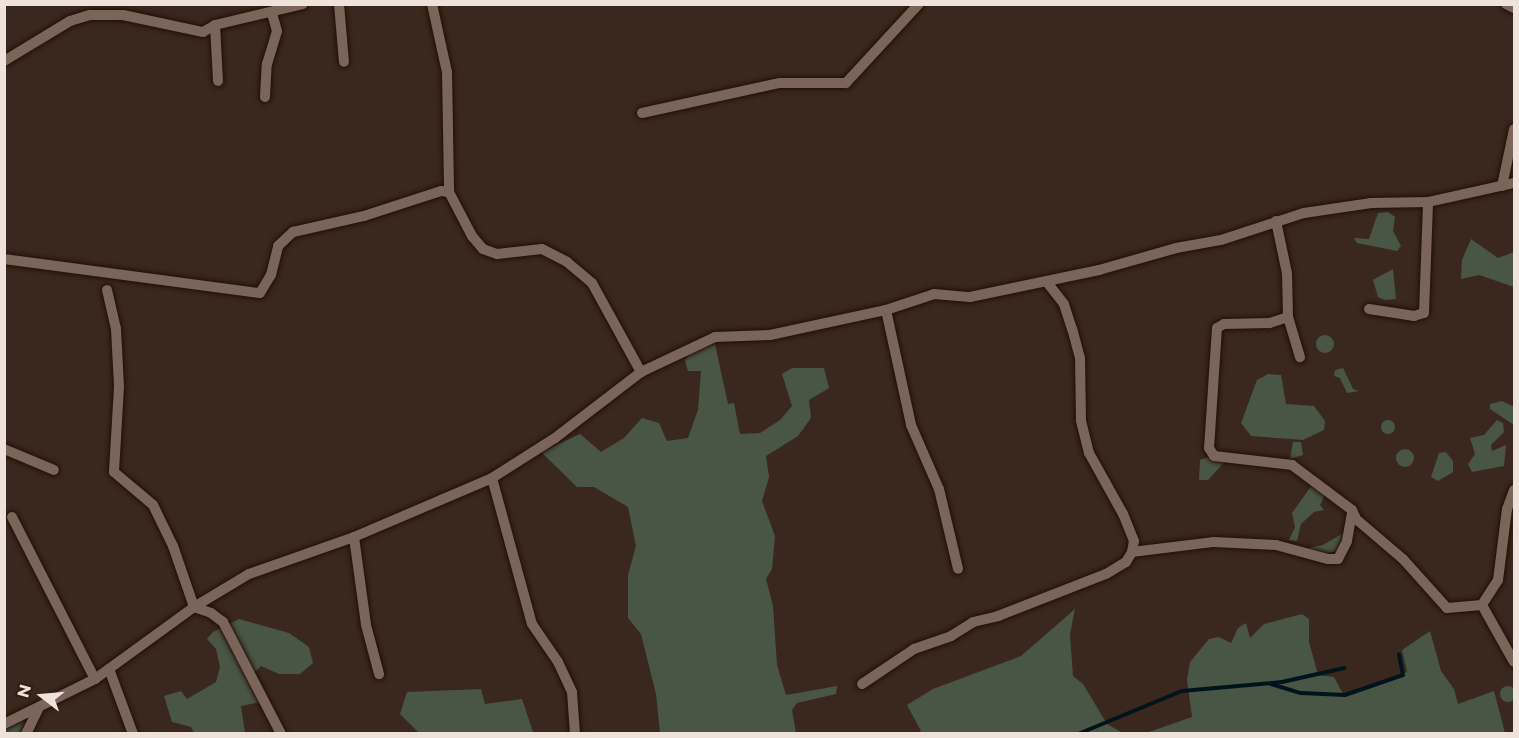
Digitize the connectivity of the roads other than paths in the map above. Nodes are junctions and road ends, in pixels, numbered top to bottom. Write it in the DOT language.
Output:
graph roads {
  1 [pos="303,4"];
  2 [pos="339,4"];
  3 [pos="432,4"];
  4 [pos="919,4"];
  5 [pos="1506,4"];
  6 [pos="1515,8"];
  7 [pos="122,10"];
  8 [pos="272,13"];
  9 [pos="215,25"];
  10 [pos="4,61"];
  11 [pos="344,62"];
  12 [pos="218,81"];
  13 [pos="264,97"];
  14 [pos="642,114"];
  15 [pos="1515,129"];
  16 [pos="1515,183"];
  17 [pos="1502,186"];
  18 [pos="449,192"];
  19 [pos="1428,202"];
  20 [pos="1276,221"];
  21 [pos="4,259"];
  22 [pos="1046,281"];
  23 [pos="107,290"];
  24 [pos="1370,309"];
  25 [pos="886,310"];
  26 [pos="1288,317"];
  27 [pos="1300,357"];
  28 [pos="641,372"];
  29 [pos="4,449"];
  30 [pos="54,470"];
  31 [pos="492,478"];
  32 [pos="1515,490"];
  33 [pos="1352,510"];
  34 [pos="12,517"];
  35 [pos="1510,523"];
  36 [pos="354,537"];
  37 [pos="1132,552"];
  38 [pos="958,569"];
  39 [pos="1482,605"];
  40 [pos="194,608"];
  41 [pos="1515,662"];
  42 [pos="109,669"];
  43 [pos="379,674"];
  44 [pos="95,679"];
  45 [pos="862,684"];
  46 [pos="38,709"];
  47 [pos="4,724"];
  48 [pos="26,734"];
  49 [pos="133,734"];
  50 [pos="281,734"];
  51 [pos="575,734"];
  1 -- 8 [label="street"];
  2 -- 11 [label="street"];
  3 -- 18 [label="street"];
  4 -- 14 [label="street"];
  5 -- 6 [label="street"];
  7 -- 9 [label="street"];
  7 -- 10 [label="street"];
  8 -- 9 [label="street"];
  8 -- 13 [label="street"];
  9 -- 12 [label="street"];
  15 -- 17 [label="street"];
  16 -- 17 [label="street"];
  17 -- 19 [label="street"];
  18 -- 21 [label="street"];
  18 -- 28 [label="street"];
  19 -- 20 [label="street"];
  19 -- 24 [label="street"];
  20 -- 22 [label="street"];
  20 -- 26 [label="street"];
  22 -- 25 [label="street"];
  22 -- 37 [label="street"];
  23 -- 40 [label="street"];
  25 -- 28 [label="street"];
  25 -- 38 [label="street"];
  26 -- 27 [label="street"];
  26 -- 33 [label="street"];
  28 -- 31 [label="street"];
  29 -- 30 [label="street"];
  31 -- 36 [label="street"];
  31 -- 51 [label="street"];
  32 -- 35 [label="street"];
  33 -- 37 [label="street"];
  33 -- 39 [label="street"];
  34 -- 44 [label="street"];
  35 -- 39 [label="street"];
  36 -- 40 [label="street"];
  36 -- 43 [label="street"];
  37 -- 45 [label="street"];
  39 -- 41 [label="street"];
  40 -- 42 [label="street"];
  40 -- 50 [label="street"];
  42 -- 44 [label="street"];
  42 -- 49 [label="street"];
  44 -- 46 [label="street"];
  46 -- 47 [label="street"];
  46 -- 48 [label="street"];
}
